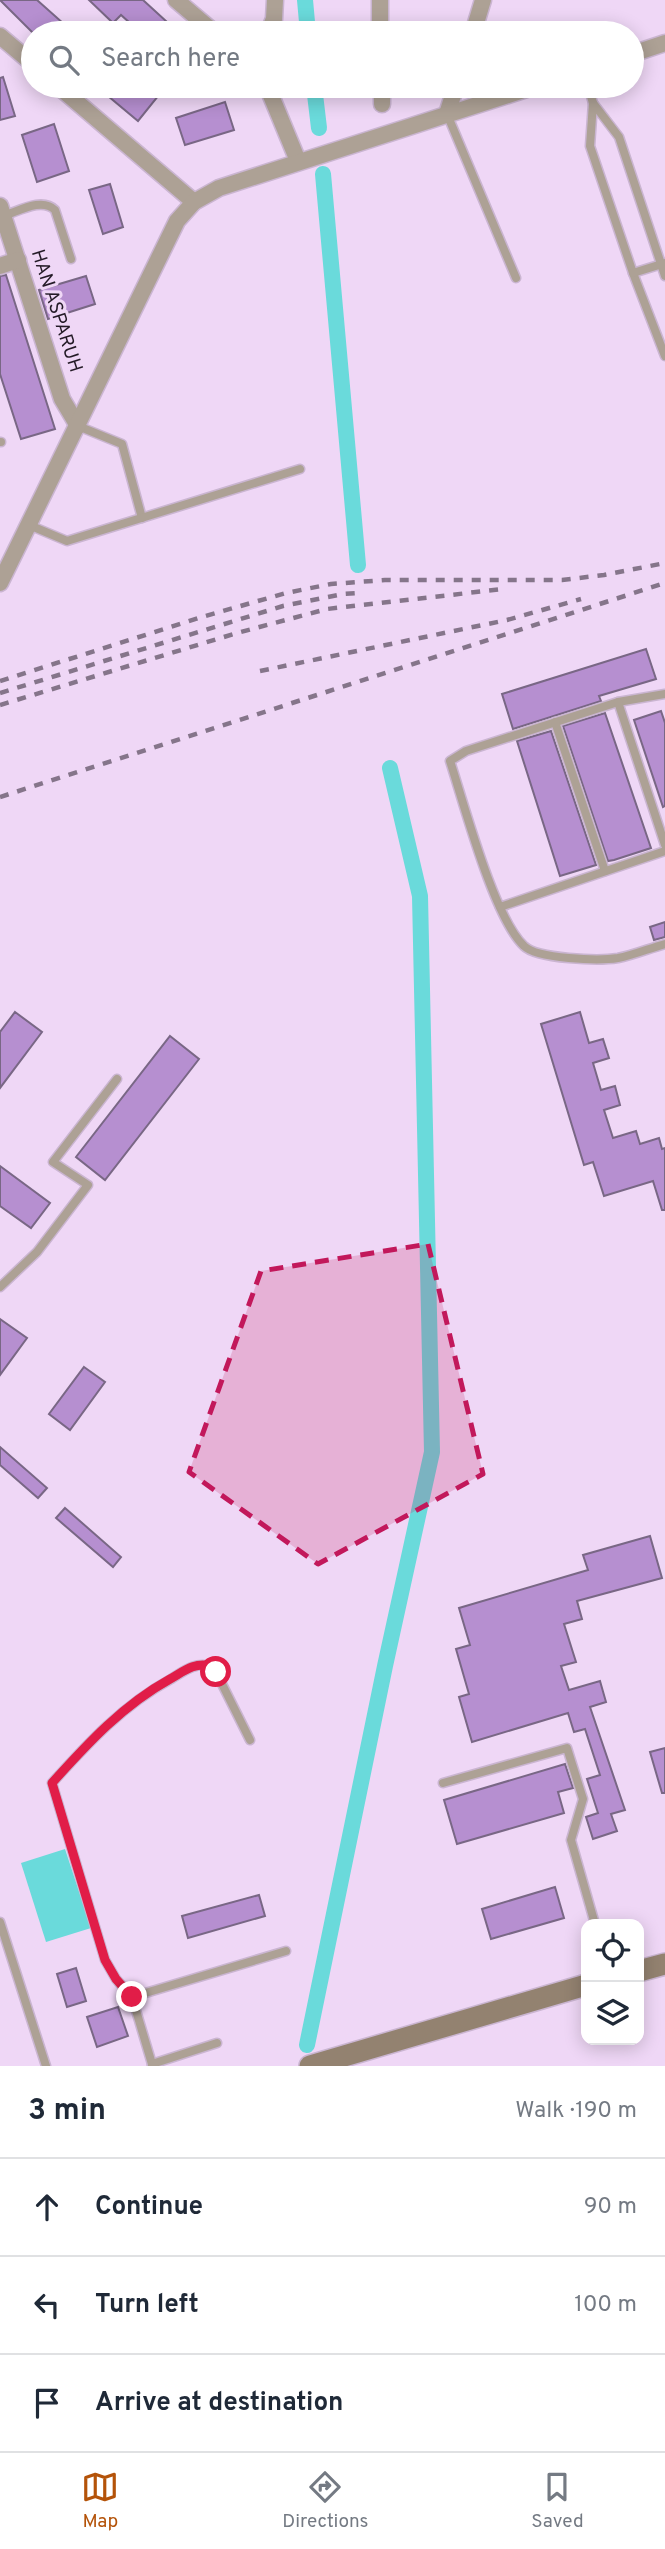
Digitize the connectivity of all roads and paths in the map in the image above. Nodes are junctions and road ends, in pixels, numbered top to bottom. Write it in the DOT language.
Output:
graph roads {
  1 [pos="176,0"];
  2 [pos="275,0"];
  3 [pos="380,0"];
  4 [pos="483,0"];
  5 [pos="201,21"];
  6 [pos="273,21"];
  7 [pos="380,21"];
  8 [pos="477,21"];
  9 [pos="0,36"];
  10 [pos="665,43"];
  11 [pos="644,50"];
  12 [pos="21,54"];
  13 [pos="72,98"];
  14 [pos="272,98"];
  15 [pos="382,98"];
  16 [pos="452,98"];
  17 [pos="498,98"];
  18 [pos="592,98"];
  19 [pos="593,103"];
  20 [pos="382,104"];
  21 [pos="447,114"];
  22 [pos="298,161"];
  23 [pos="194,201"];
  24 [pos="2,211"];
  25 [pos="71,259"];
  26 [pos="18,260"];
  27 [pos="663,264"];
  28 [pos="0,266"];
  29 [pos="633,273"];
  30 [pos="665,276"];
  31 [pos="516,278"];
  32 [pos="665,356"];
  33 [pos="78,426"];
  34 [pos="300,469"];
  35 [pos="142,518"];
  36 [pos="29,525"];
  37 [pos="0,583"];
  38 [pos="665,694"];
  39 [pos="618,702"];
  40 [pos="555,722"];
  41 [pos="665,845"];
  42 [pos="665,850"];
  43 [pos="605,871"];
  44 [pos="500,907"];
  45 [pos="665,944"];
  46 [pos="117,1079"];
  47 [pos="0,1287"];
  48 [pos="250,1740"];
  49 [pos="443,1783"];
  50 [pos="594,1919"];
  51 [pos="0,1922"];
  52 [pos="286,1951"];
  53 [pos="665,1964"];
  54 [pos="644,1970"];
  55 [pos="581,1986"];
  56 [pos="132,1997"];
  57 [pos="218,2043"];
  58 [pos="152,2065"];
  59 [pos="46,2066"];
  60 [pos="310,2066"];
  1 -- 5 [label="street"];
  2 -- 6 [label="street"];
  3 -- 7 [label="street"];
  4 -- 8 [label="street"];
  9 -- 12 [label="street"];
  10 -- 11 [label="street"];
  13 -- 23 [label="street"];
  14 -- 22 [label="street"];
  15 -- 20 [label="street"];
  16 -- 21 [label="street"];
  17 -- 21 [label="street"];
  18 -- 19 [label="lane"];
  19 -- 27 [label="lane"];
  19 -- 29 [label="lane"];
  21 -- 22 [label="street"];
  21 -- 31 [label="lane"];
  22 -- 23 [label="street"];
  23 -- 33 [label="street"];
  24 -- 25 [label="lane"];
  24 -- 26 [label="street, HAN ASPARUH"];
  26 -- 28 [label="street"];
  26 -- 33 [label="street, HAN ASPARUH"];
  27 -- 29 [label="lane"];
  27 -- 30 [label="lane"];
  29 -- 32 [label="lane"];
  33 -- 35 [label="lane"];
  33 -- 36 [label="street"];
  34 -- 35 [label="lane"];
  35 -- 36 [label="lane"];
  36 -- 37 [label="street"];
  38 -- 39 [label="lane"];
  39 -- 40 [label="lane"];
  39 -- 41 [label="lane"];
  40 -- 43 [label="lane"];
  40 -- 44 [label="lane"];
  42 -- 43 [label="lane"];
  43 -- 44 [label="lane"];
  44 -- 45 [label="lane"];
  46 -- 47 [label="lane"];
  48 -- 56 [label="lane"];
  49 -- 50 [label="lane"];
  51 -- 59 [label="lane"];
  52 -- 56 [label="lane"];
  53 -- 54 [label="main road"];
  55 -- 60 [label="main road"];
  56 -- 58 [label="lane"];
  57 -- 58 [label="lane"];
}
